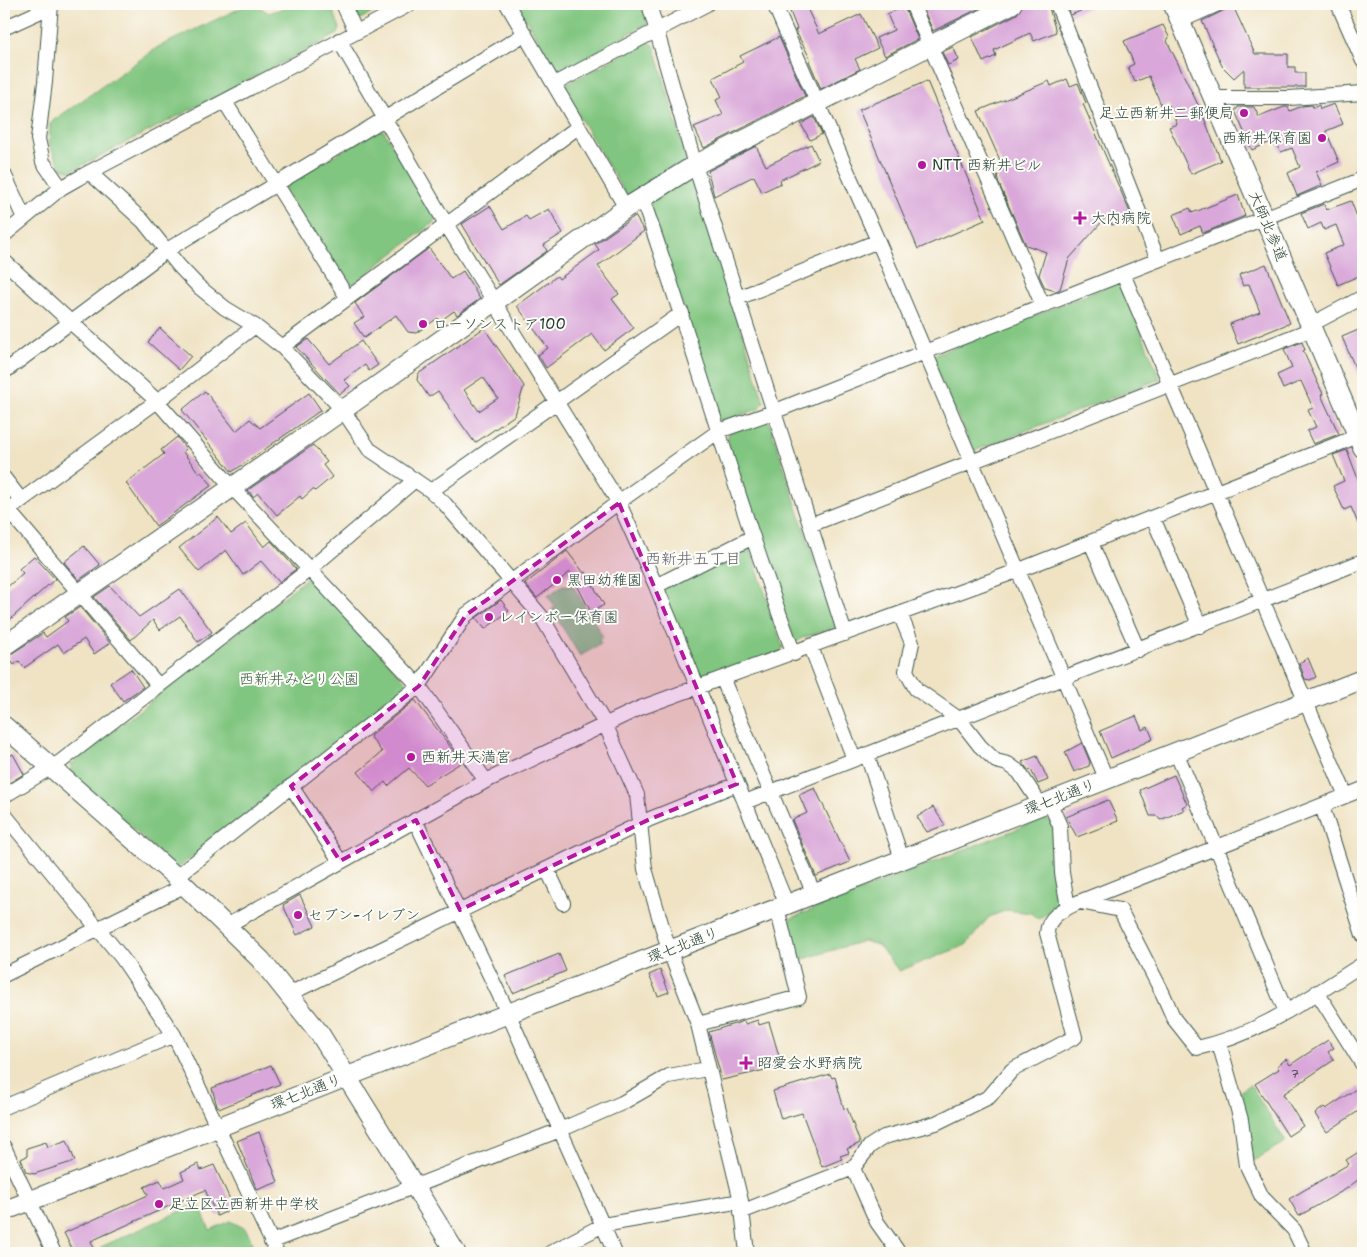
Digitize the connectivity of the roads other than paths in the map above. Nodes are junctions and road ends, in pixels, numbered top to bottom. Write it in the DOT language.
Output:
graph roads {
  1 [pos="343,4"];
  2 [pos="410,4"];
  3 [pos="507,4"];
  4 [pos="648,4"];
  5 [pos="708,4"];
  6 [pos="774,4"];
  7 [pos="912,4"];
  8 [pos="1012,4"];
  9 [pos="1057,4"];
  10 [pos="1173,4"];
  11 [pos="1218,4"];
  12 [pos="1338,4"];
  13 [pos="51,5"];
  14 [pos="1180,21"];
  15 [pos="4,28"];
  16 [pos="656,31"];
  17 [pos="356,32"];
  18 [pos="525,34"];
  19 [pos="1358,34"];
  20 [pos="339,40"];
  21 [pos="930,45"];
  22 [pos="1363,61"];
  23 [pos="554,84"];
  24 [pos="1363,93"];
  25 [pos="1213,98"];
  26 [pos="225,102"];
  27 [pos="817,103"];
  28 [pos="384,118"];
  29 [pos="578,127"];
  30 [pos="695,165"];
  31 [pos="89,172"];
  32 [pos="4,174"];
  33 [pos="1363,180"];
  34 [pos="276,184"];
  35 [pos="61,188"];
  36 [pos="642,198"];
  37 [pos="626,208"];
  38 [pos="24,218"];
  39 [pos="1265,218"];
  40 [pos="446,224"];
  41 [pos="4,235"];
  42 [pos="878,241"];
  43 [pos="167,250"];
  44 [pos="1158,260"];
  45 [pos="4,261"];
  46 [pos="1123,274"];
  47 [pos="347,297"];
  48 [pos="738,298"];
  49 [pos="1363,298"];
  50 [pos="494,302"];
  51 [pos="1043,306"];
  52 [pos="682,314"];
  53 [pos="70,322"];
  54 [pos="255,326"];
  55 [pos="1311,327"];
  56 [pos="282,347"];
  57 [pos="925,352"];
  58 [pos="4,372"];
  59 [pos="1169,386"];
  60 [pos="157,401"];
  61 [pos="555,402"];
  62 [pos="343,410"];
  63 [pos="773,412"];
  64 [pos="719,431"];
  65 [pos="1361,442"];
  66 [pos="971,461"];
  67 [pos="4,478"];
  68 [pos="415,480"];
  69 [pos="232,487"];
  70 [pos="431,491"];
  71 [pos="1215,492"];
  72 [pos="21,500"];
  73 [pos="619,503"];
  74 [pos="6,511"];
  75 [pos="1153,518"];
  76 [pos="810,525"];
  77 [pos="753,537"];
  78 [pos="1090,542"];
  79 [pos="1363,562"];
  80 [pos="310,569"];
  81 [pos="1017,571"];
  82 [pos="511,582"];
  83 [pos="656,586"];
  84 [pos="78,595"];
  85 [pos="1263,601"];
  86 [pos="900,614"];
  87 [pos="1200,626"];
  88 [pos="845,634"];
  89 [pos="4,646"];
  90 [pos="812,647"];
  91 [pos="1138,650"];
  92 [pos="794,654"];
  93 [pos="1064,678"];
  94 [pos="1363,679"];
  95 [pos="723,680"];
  96 [pos="158,685"];
  97 [pos="419,686"];
  98 [pos="697,688"];
  99 [pos="1305,702"];
  100 [pos="959,719"];
  101 [pos="605,724"];
  102 [pos="4,726"];
  103 [pos="1176,752"];
  104 [pos="860,757"];
  105 [pos="52,767"];
  106 [pos="1106,778"];
  107 [pos="486,781"];
  108 [pos="737,784"];
  109 [pos="291,786"];
  110 [pos="1363,790"];
  111 [pos="771,793"];
  112 [pos="4,796"];
  113 [pos="1346,796"];
  114 [pos="745,802"];
  115 [pos="1045,803"];
  116 [pos="1322,806"];
  117 [pos="4,814"];
  118 [pos="416,820"];
  119 [pos="640,824"];
  120 [pos="1216,847"];
  121 [pos="902,859"];
  122 [pos="340,861"];
  123 [pos="546,869"];
  124 [pos="181,881"];
  125 [pos="814,894"];
  126 [pos="563,903"];
  127 [pos="1074,904"];
  128 [pos="782,906"];
  129 [pos="460,910"];
  130 [pos="228,925"];
  131 [pos="99,928"];
  132 [pos="1363,935"];
  133 [pos="669,950"];
  134 [pos="1363,964"];
  135 [pos="4,975"];
  136 [pos="1317,992"];
  137 [pos="289,994"];
  138 [pos="1286,1012"];
  139 [pos="508,1013"];
  140 [pos="698,1024"];
  141 [pos="174,1035"];
  142 [pos="1219,1043"];
  143 [pos="1363,1065"];
  144 [pos="708,1069"];
  145 [pos="347,1076"];
  146 [pos="4,1106"];
  147 [pos="217,1127"];
  148 [pos="560,1130"];
  149 [pos="4,1147"];
  150 [pos="853,1168"];
  151 [pos="414,1186"];
  152 [pos="30,1202"];
  153 [pos="741,1206"];
  154 [pos="4,1211"];
  155 [pos="603,1225"];
  156 [pos="274,1247"];
  157 [pos="54,1253"];
  158 [pos="456,1253"];
  159 [pos="550,1253"];
  160 [pos="616,1253"];
  161 [pos="747,1253"];
  162 [pos="899,1253"];
  163 [pos="1305,1253"];
  1 -- 17 [label="street"];
  2 -- 17 [label="street"];
  3 -- 18 [label="street"];
  4 -- 16 [label="street"];
  5 -- 16 [label="street"];
  6 -- 27 [label="street"];
  7 -- 21 [label="street"];
  8 -- 21 [label="street"];
  9 -- 44 [label="street"];
  10 -- 14 [label="street, 大師北参道"];
  11 -- 14 [label="street"];
  12 -- 19 [label="street"];
  13 -- 15 [label="street"];
  13 -- 35 [label="street"];
  14 -- 25 [label="street, 大師北参道"];
  16 -- 23 [label="street"];
  16 -- 30 [label="street"];
  17 -- 20 [label="street"];
  18 -- 23 [label="street"];
  18 -- 28 [label="street"];
  19 -- 22 [label="street"];
  20 -- 26 [label="street"];
  20 -- 28 [label="street"];
  21 -- 27 [label="street"];
  21 -- 51 [label="street"];
  23 -- 29 [label="street"];
  24 -- 25 [label="street"];
  25 -- 39 [label="street, 大師北参道"];
  26 -- 31 [label="street"];
  26 -- 34 [label="street"];
  27 -- 30 [label="street"];
  27 -- 42 [label="street"];
  28 -- 34 [label="street"];
  28 -- 40 [label="street"];
  29 -- 37 [label="street"];
  29 -- 40 [label="street"];
  30 -- 36 [label="street"];
  30 -- 48 [label="street"];
  31 -- 35 [label="street"];
  31 -- 43 [label="street"];
  32 -- 38 [label="street"];
  33 -- 39 [label="street"];
  34 -- 43 [label="street"];
  34 -- 47 [label="street"];
  35 -- 38 [label="street"];
  36 -- 37 [label="street"];
  36 -- 52 [label="street"];
  37 -- 50 [label="street"];
  38 -- 41 [label="street"];
  39 -- 44 [label="street"];
  39 -- 55 [label="street, 大師北参道"];
  40 -- 47 [label="street"];
  40 -- 50 [label="street"];
  42 -- 48 [label="street"];
  42 -- 57 [label="street"];
  43 -- 53 [label="street"];
  43 -- 54 [label="street"];
  44 -- 46 [label="street"];
  45 -- 53 [label="street"];
  46 -- 51 [label="street"];
  46 -- 59 [label="street"];
  47 -- 56 [label="street"];
  48 -- 63 [label="street"];
  49 -- 55 [label="street"];
  50 -- 61 [label="street"];
  50 -- 62 [label="street"];
  51 -- 57 [label="street"];
  52 -- 61 [label="street"];
  52 -- 64 [label="street"];
  53 -- 58 [label="street"];
  53 -- 60 [label="street"];
  54 -- 56 [label="street"];
  54 -- 60 [label="street"];
  55 -- 59 [label="street"];
  55 -- 65 [label="street, 大師北参道"];
  56 -- 62 [label="street"];
  57 -- 63 [label="street"];
  57 -- 66 [label="street"];
  59 -- 66 [label="street"];
  59 -- 71 [label="street"];
  60 -- 69 [label="street"];
  60 -- 72 [label="street"];
  61 -- 70 [label="street"];
  61 -- 73 [label="street"];
  62 -- 68 [label="street"];
  62 -- 69 [label="street"];
  63 -- 64 [label="street"];
  63 -- 76 [label="street"];
  64 -- 73 [label="street"];
  64 -- 77 [label="street"];
  65 -- 71 [label="street"];
  66 -- 76 [label="street"];
  66 -- 81 [label="street"];
  67 -- 72 [label="street"];
  68 -- 70 [label="street"];
  68 -- 80 [label="street"];
  69 -- 80 [label="street"];
  69 -- 84 [label="street"];
  70 -- 82 [label="street"];
  71 -- 75 [label="street"];
  71 -- 85 [label="street"];
  72 -- 74 [label="street"];
  73 -- 82 [label="street"];
  73 -- 83 [label="street"];
  74 -- 84 [label="street"];
  75 -- 78 [label="street"];
  75 -- 87 [label="street"];
  76 -- 88 [label="street"];
  77 -- 83 [label="street"];
  77 -- 92 [label="street"];
  78 -- 81 [label="street"];
  78 -- 91 [label="street"];
  79 -- 85 [label="street"];
  80 -- 96 [label="street"];
  80 -- 97 [label="street"];
  81 -- 86 [label="street"];
  81 -- 93 [label="street"];
  82 -- 97 [label="street"];
  82 -- 101 [label="street"];
  83 -- 98 [label="street"];
  84 -- 89 [label="street"];
  84 -- 96 [label="street"];
  85 -- 87 [label="street"];
  85 -- 99 [label="street"];
  86 -- 88 [label="street"];
  86 -- 100 [label="street"];
  87 -- 91 [label="street"];
  88 -- 90 [label="street"];
  90 -- 92 [label="street"];
  90 -- 104 [label="street"];
  91 -- 93 [label="street"];
  92 -- 95 [label="street"];
  93 -- 100 [label="street"];
  93 -- 106 [label="street"];
  94 -- 99 [label="street, 環七北通り"];
  95 -- 98 [label="street"];
  95 -- 111 [label="street"];
  96 -- 105 [label="street"];
  97 -- 107 [label="street"];
  97 -- 109 [label="street"];
  98 -- 101 [label="street"];
  98 -- 108 [label="street"];
  99 -- 103 [label="street, 環七北通り"];
  99 -- 113 [label="street"];
  100 -- 104 [label="street"];
  100 -- 115 [label="street"];
  101 -- 107 [label="street"];
  101 -- 119 [label="street"];
  102 -- 105 [label="street"];
  103 -- 106 [label="street, 環七北通り"];
  103 -- 120 [label="street"];
  104 -- 111 [label="street"];
  104 -- 121 [label="street"];
  105 -- 112 [label="street"];
  105 -- 124 [label="street"];
  106 -- 115 [label="street, 環七北通り"];
  107 -- 118 [label="street"];
  108 -- 114 [label="street"];
  108 -- 119 [label="street"];
  109 -- 122 [label="street"];
  109 -- 124 [label="street"];
  110 -- 113 [label="street"];
  111 -- 114 [label="street"];
  111 -- 125 [label="street"];
  113 -- 116 [label="street"];
  114 -- 128 [label="street"];
  115 -- 121 [label="street, 環七北通り"];
  115 -- 127 [label="street"];
  116 -- 120 [label="street"];
  116 -- 132 [label="street"];
  117 -- 131 [label="street"];
  118 -- 122 [label="street"];
  118 -- 129 [label="street"];
  119 -- 123 [label="street"];
  119 -- 133 [label="street"];
  120 -- 127 [label="street"];
  120 -- 138 [label="street"];
  121 -- 125 [label="street, 環七北通り"];
  122 -- 130 [label="street"];
  123 -- 126 [label="street"];
  123 -- 129 [label="street"];
  124 -- 130 [label="street"];
  124 -- 131 [label="street"];
  125 -- 128 [label="street, 環七北通り"];
  127 -- 142 [label="street"];
  127 -- 150 [label="street"];
  128 -- 133 [label="street, 環七北通り"];
  128 -- 140 [label="street"];
  129 -- 137 [label="street"];
  129 -- 139 [label="street"];
  130 -- 137 [label="street"];
  131 -- 135 [label="street"];
  131 -- 141 [label="street"];
  133 -- 139 [label="street, 環七北通り"];
  133 -- 140 [label="street"];
  134 -- 136 [label="street"];
  136 -- 138 [label="street"];
  136 -- 143 [label="street"];
  137 -- 145 [label="street"];
  138 -- 142 [label="street"];
  139 -- 145 [label="street, 環七北通り"];
  139 -- 148 [label="street"];
  140 -- 144 [label="street"];
  141 -- 146 [label="street"];
  141 -- 147 [label="street"];
  142 -- 163 [label="street"];
  144 -- 148 [label="street"];
  144 -- 153 [label="street"];
  145 -- 147 [label="street, 環七北通り"];
  145 -- 151 [label="street"];
  147 -- 152 [label="street, 環七北通り"];
  147 -- 156 [label="street"];
  148 -- 151 [label="street"];
  148 -- 155 [label="street"];
  149 -- 152 [label="street"];
  150 -- 153 [label="street"];
  150 -- 162 [label="street"];
  151 -- 156 [label="street"];
  151 -- 158 [label="street"];
  152 -- 154 [label="street, 環七北通り"];
  152 -- 157 [label="street"];
  153 -- 155 [label="street"];
  153 -- 161 [label="street"];
  155 -- 159 [label="street"];
  155 -- 160 [label="street"];
}
